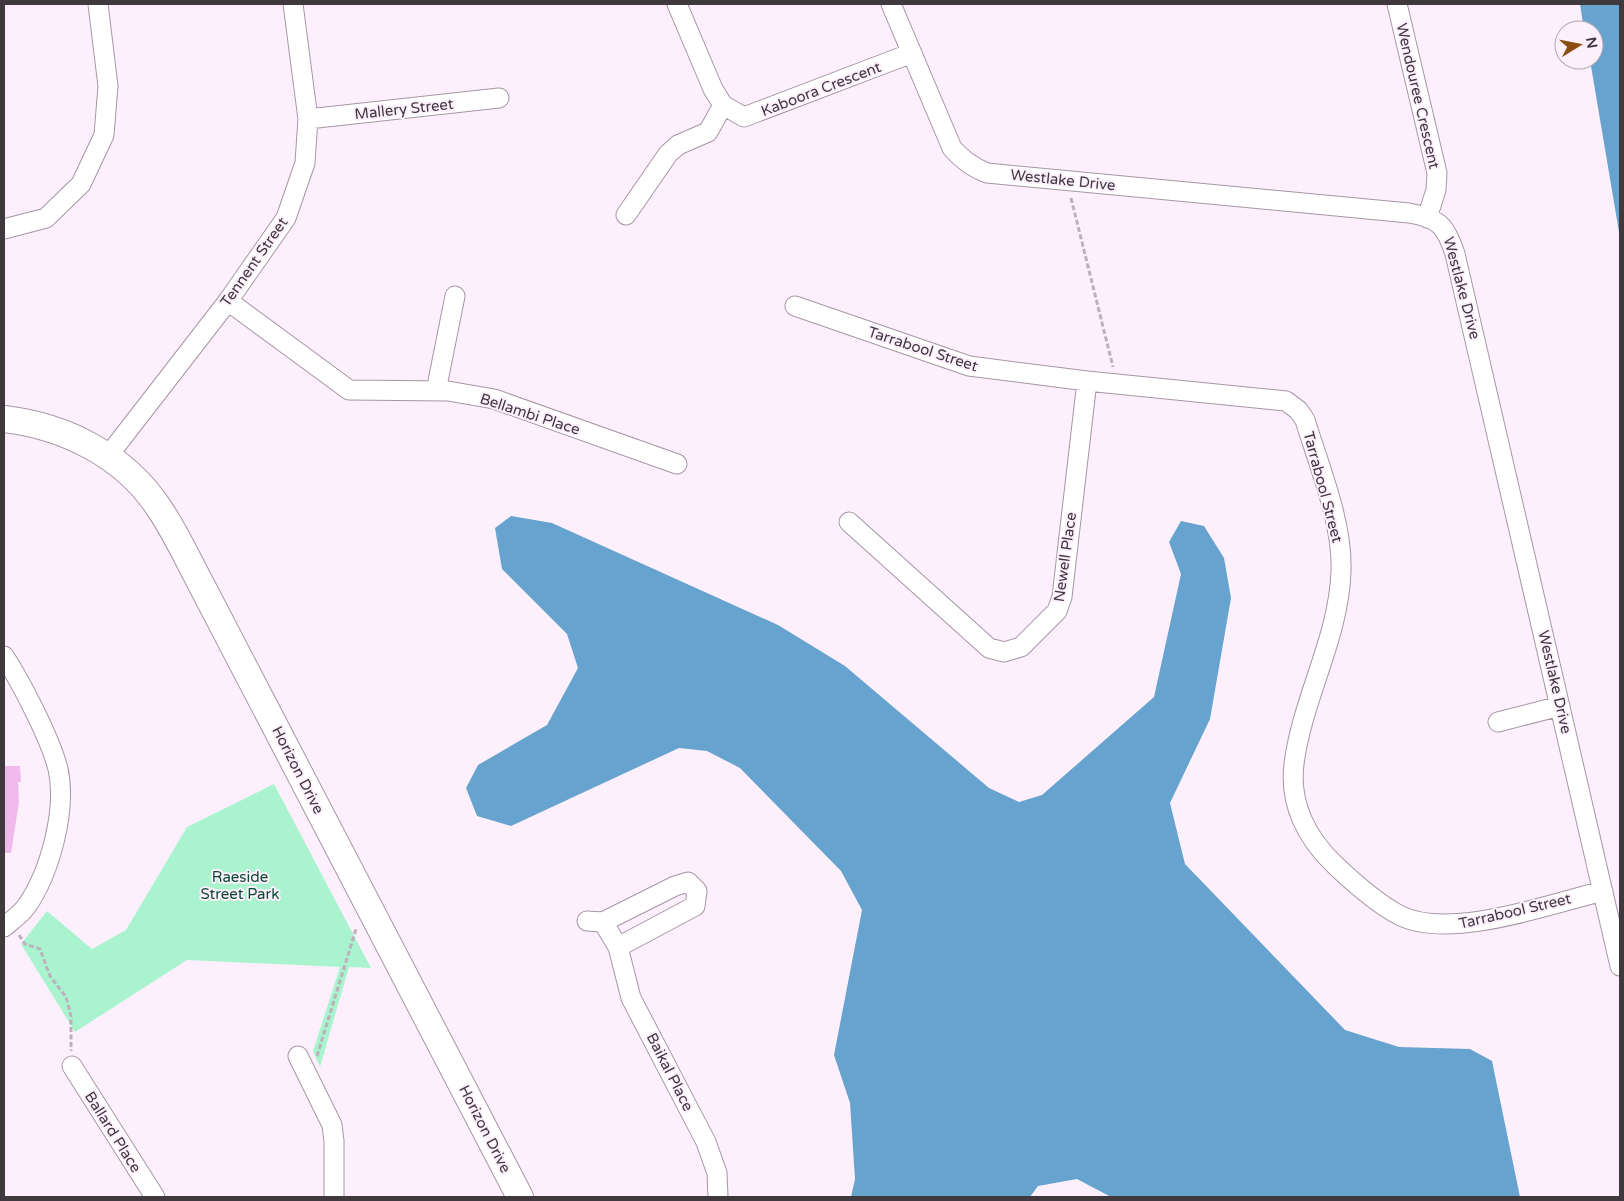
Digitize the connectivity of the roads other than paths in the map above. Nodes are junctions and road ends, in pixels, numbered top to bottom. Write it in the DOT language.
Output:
graph roads {
  1 [pos="98,4"];
  2 [pos="293,4"];
  3 [pos="677,4"];
  4 [pos="891,4"];
  5 [pos="1397,4"];
  6 [pos="912,53"];
  7 [pos="499,98"];
  8 [pos="723,105"];
  9 [pos="308,119"];
  10 [pos="626,215"];
  11 [pos="1427,218"];
  12 [pos="4,229"];
  13 [pos="456,296"];
  14 [pos="228,301"];
  15 [pos="795,306"];
  16 [pos="1087,381"];
  17 [pos="436,391"];
  18 [pos="4,419"];
  19 [pos="108,456"];
  20 [pos="677,464"];
  21 [pos="849,522"];
  22 [pos="4,656"];
  23 [pos="1560,706"];
  24 [pos="1498,722"];
  25 [pos="1603,891"];
  26 [pos="7,925"];
  27 [pos="618,947"];
  28 [pos="1620,966"];
  29 [pos="299,1059"];
  30 [pos="72,1066"];
  31 [pos="155,1197"];
  32 [pos="334,1197"];
  33 [pos="520,1197"];
  34 [pos="718,1197"];
  1 -- 12 [label="street"];
  2 -- 9 [label="street, Tennent Street"];
  3 -- 8 [label="street"];
  4 -- 6 [label="street, Westlake Drive"];
  5 -- 11 [label="street, Wendouree Crescent"];
  6 -- 8 [label="street, Kaboora Crescent"];
  6 -- 11 [label="street, Westlake Drive"];
  7 -- 9 [label="street, Mallery Street"];
  8 -- 10 [label="street"];
  9 -- 14 [label="street, Tennent Street"];
  11 -- 23 [label="street, Westlake Drive"];
  13 -- 17 [label="street"];
  14 -- 17 [label="street, Bellambi Place"];
  14 -- 19 [label="street, Tennent Street"];
  15 -- 16 [label="street, Tarrabool Street"];
  16 -- 21 [label="street, Newell Place"];
  16 -- 25 [label="street, Tarrabool Street"];
  17 -- 20 [label="street, Bellambi Place"];
  18 -- 19 [label="street, Horizon Drive"];
  19 -- 33 [label="street, Horizon Drive"];
  22 -- 26 [label="street"];
  23 -- 24 [label="street"];
  23 -- 25 [label="street, Westlake Drive"];
  25 -- 28 [label="street, Westlake Drive"];
  27 -- 27 [label="street, Baikal Place"];
  27 -- 34 [label="street, Baikal Place"];
  29 -- 32 [label="street"];
  30 -- 31 [label="street, Ballard Place"];
}
